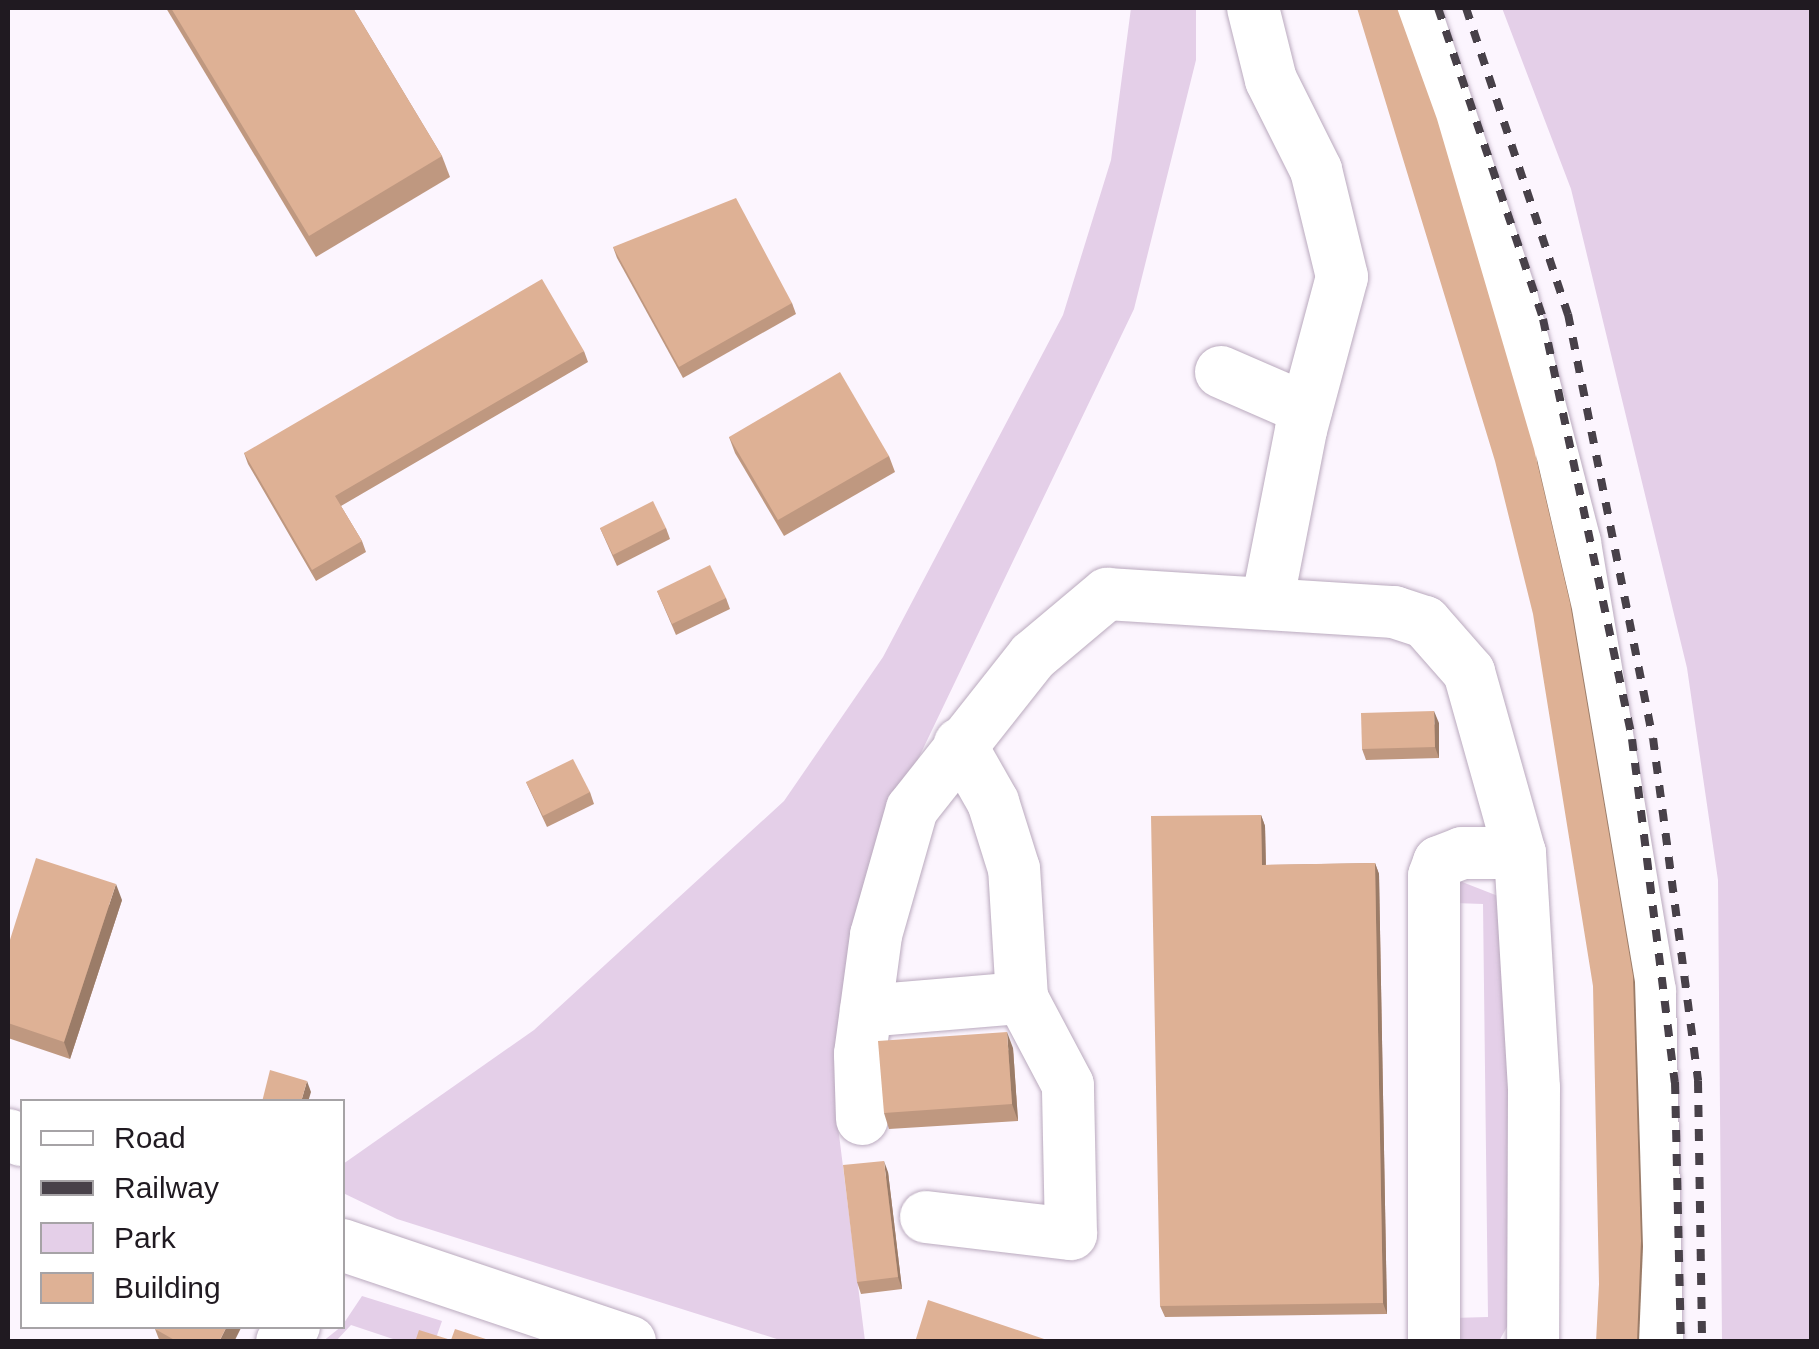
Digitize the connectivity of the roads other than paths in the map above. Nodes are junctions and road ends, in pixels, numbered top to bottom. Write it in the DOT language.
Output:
graph roads {
  1 [pos="1253,8"];
  2 [pos="1414,8"];
  3 [pos="1221,372"];
  4 [pos="1306,409"];
  5 [pos="1268,603"];
  6 [pos="960,744"];
  7 [pos="1520,853"];
  8 [pos="1022,998"];
  9 [pos="866,1011"];
  10 [pos="862,1120"];
  11 [pos="926,1217"];
  12 [pos="346,1252"];
  13 [pos="630,1342"];
  14 [pos="1434,1342"];
  15 [pos="1533,1342"];
  16 [pos="1657,1342"];
  1 -- 4 [label="street"];
  2 -- 16 [label="street"];
  3 -- 4 [label="street"];
  4 -- 5 [label="street"];
  5 -- 6 [label="street"];
  5 -- 7 [label="street"];
  6 -- 8 [label="street"];
  6 -- 9 [label="street"];
  7 -- 14 [label="street"];
  7 -- 15 [label="street"];
  8 -- 9 [label="street"];
  8 -- 11 [label="street"];
  9 -- 10 [label="street"];
  12 -- 13 [label="street"];
}
